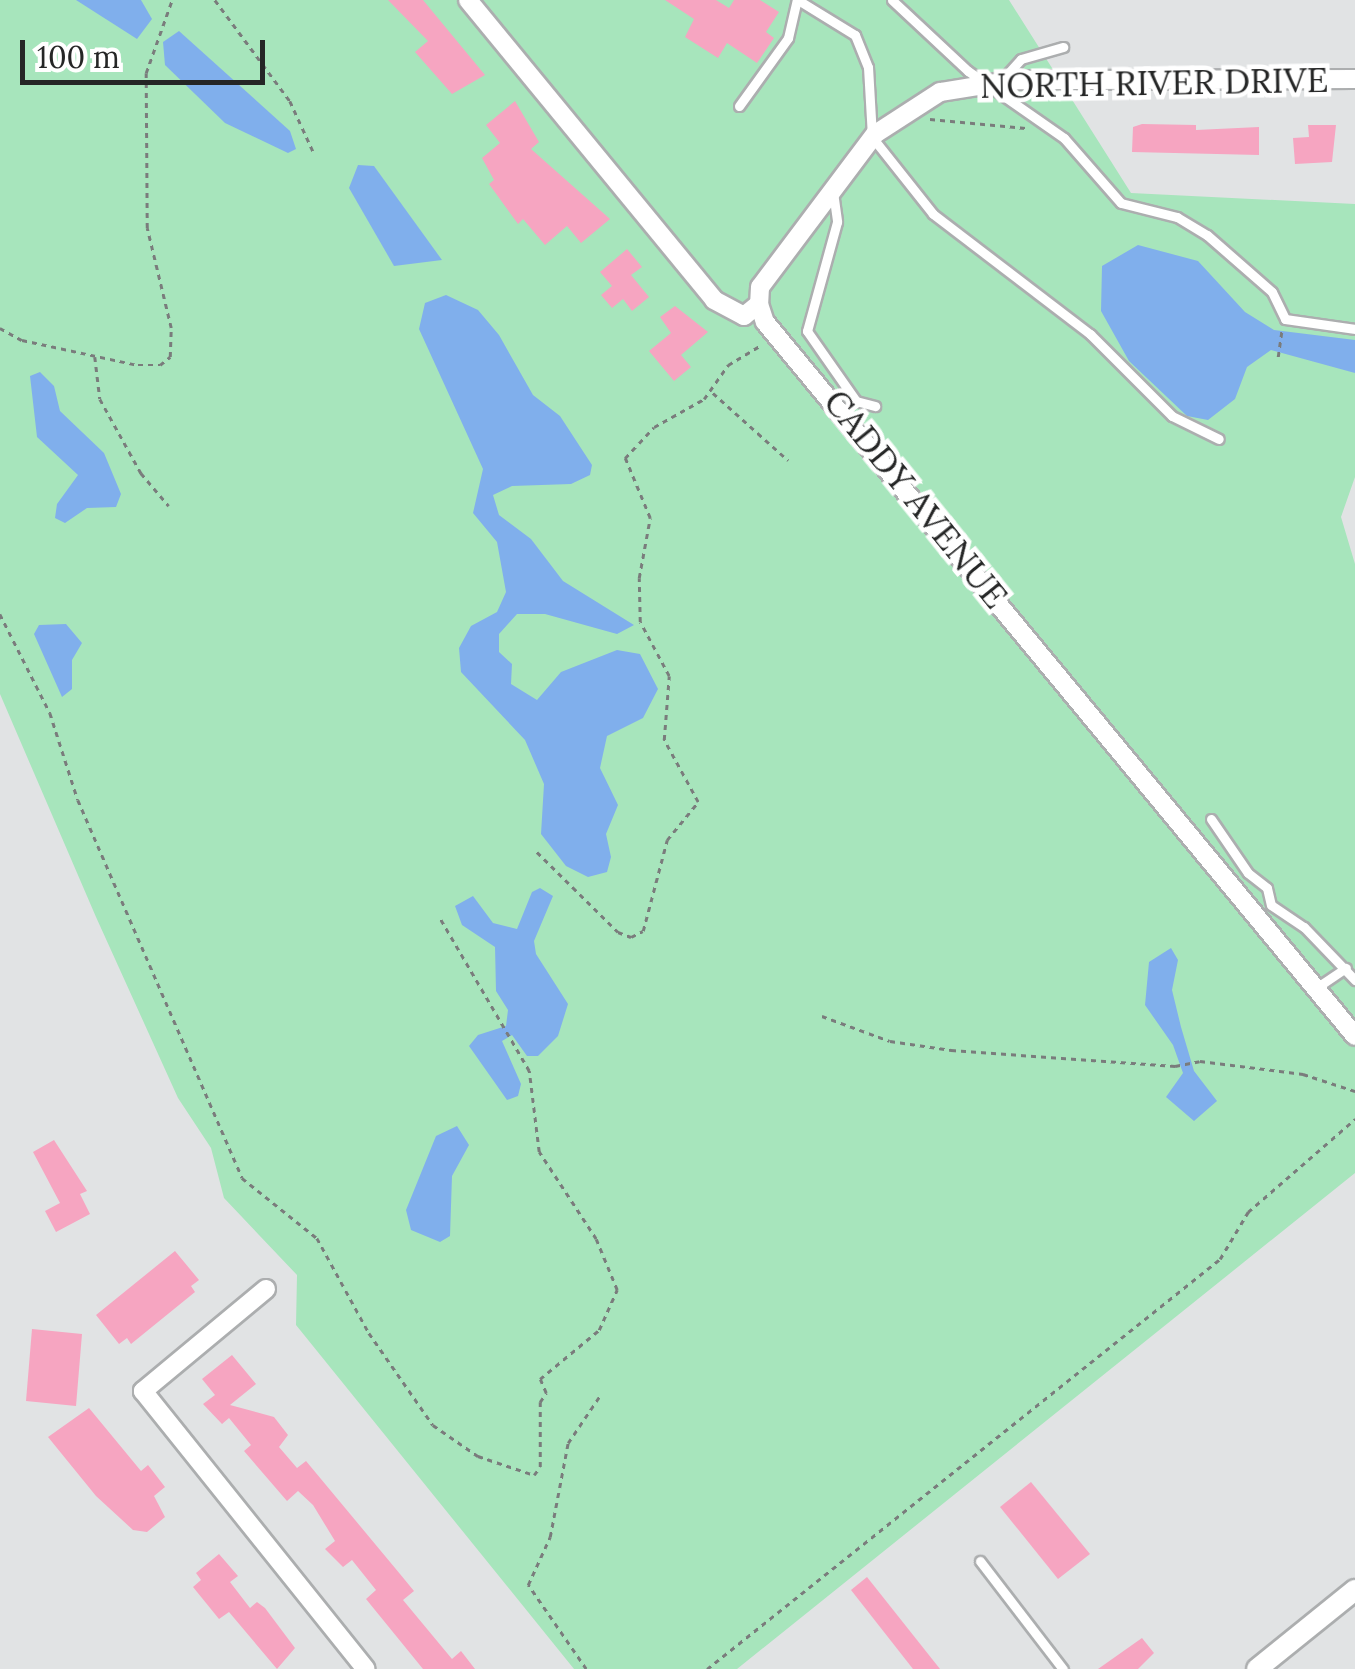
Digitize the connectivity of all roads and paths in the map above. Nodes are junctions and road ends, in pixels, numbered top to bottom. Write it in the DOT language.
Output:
graph roads {
  1 [pos="172,0"];
  2 [pos="215,0"];
  3 [pos="468,0"];
  4 [pos="798,0"];
  5 [pos="892,0"];
  6 [pos="1062,47"];
  7 [pos="1355,79"];
  8 [pos="1002,80"];
  9 [pos="982,82"];
  10 [pos="739,106"];
  11 [pos="904,111"];
  12 [pos="1047,127"];
  13 [pos="872,137"];
  14 [pos="313,151"];
  15 [pos="832,190"];
  16 [pos="759,304"];
  17 [pos="1284,319"];
  18 [pos="0,328"];
  19 [pos="1355,329"];
  20 [pos="776,334"];
  21 [pos="95,355"];
  22 [pos="1278,357"];
  23 [pos="712,392"];
  24 [pos="875,406"];
  25 [pos="1219,440"];
  26 [pos="788,460"];
  27 [pos="170,506"];
  28 [pos="0,614"];
  29 [pos="1210,819"];
  30 [pos="537,852"];
  31 [pos="439,917"];
  32 [pos="1346,968"];
  33 [pos="1355,980"];
  34 [pos="1316,988"];
  35 [pos="822,1016"];
  36 [pos="1355,1036"];
  37 [pos="1355,1090"];
  38 [pos="1355,1118"];
  39 [pos="266,1289"];
  40 [pos="601,1394"];
  41 [pos="980,1561"];
  42 [pos="1355,1590"];
  43 [pos="366,1669"];
  44 [pos="586,1669"];
  45 [pos="707,1669"];
  46 [pos="1062,1669"];
  47 [pos="1257,1669"];
  1 -- 21 [label="path"];
  2 -- 14 [label="path"];
  3 -- 16 [label="street"];
  4 -- 10 [label="lane"];
  4 -- 13 [label="lane"];
  5 -- 9 [label="lane"];
  6 -- 8 [label="lane"];
  7 -- 8 [label="street, NORTH RIVER DRIVE"];
  8 -- 9 [label="street, NORTH RIVER DRIVE"];
  9 -- 11 [label="street, NORTH RIVER DRIVE"];
  9 -- 12 [label="lane"];
  11 -- 12 [label="path"];
  11 -- 13 [label="street, NORTH RIVER DRIVE"];
  12 -- 17 [label="lane"];
  13 -- 15 [label="street, NORTH RIVER DRIVE"];
  13 -- 25 [label="lane"];
  15 -- 16 [label="street, NORTH RIVER DRIVE"];
  15 -- 24 [label="lane"];
  16 -- 20 [label="street, CADDY AVENUE"];
  17 -- 19 [label="lane"];
  17 -- 22 [label="path"];
  18 -- 21 [label="path"];
  20 -- 23 [label="path"];
  20 -- 34 [label="street, CADDY AVENUE"];
  21 -- 27 [label="path"];
  23 -- 26 [label="path"];
  23 -- 30 [label="path"];
  28 -- 31 [label="path"];
  29 -- 32 [label="lane"];
  32 -- 33 [label="lane"];
  32 -- 34 [label="lane"];
  34 -- 36 [label="street, CADDY AVENUE"];
  35 -- 37 [label="path"];
  38 -- 45 [label="path"];
  39 -- 43 [label="street"];
  40 -- 44 [label="path"];
  41 -- 46 [label="lane"];
  42 -- 47 [label="street"];
}
